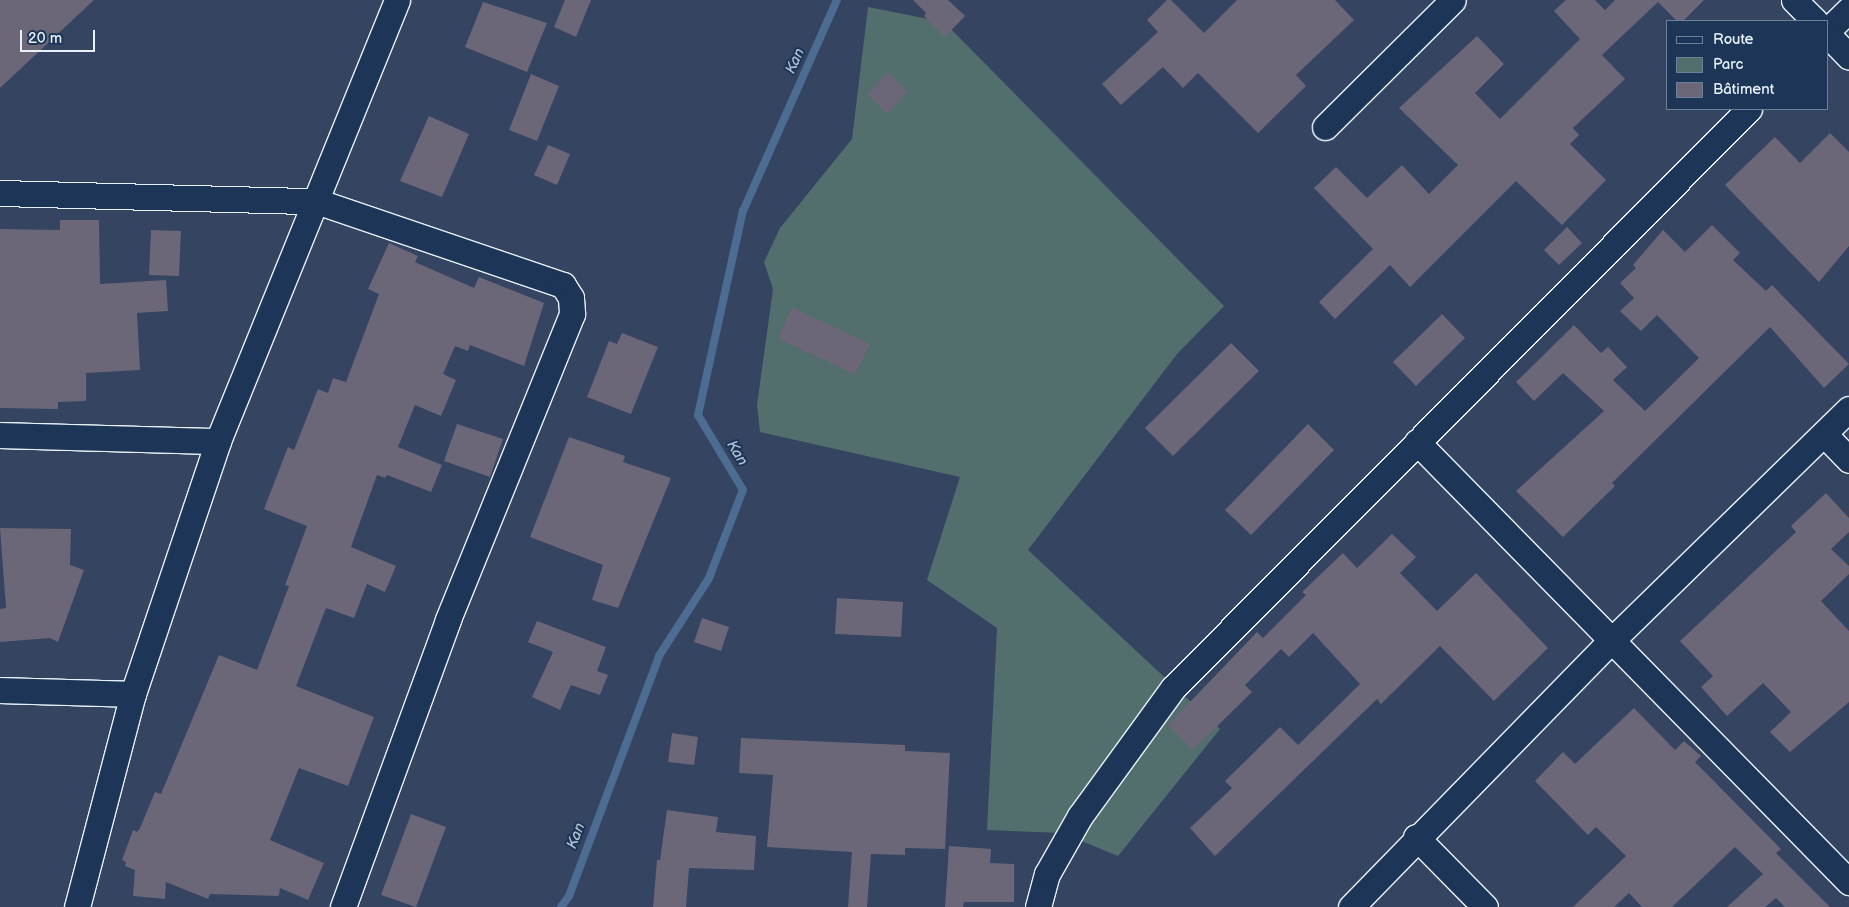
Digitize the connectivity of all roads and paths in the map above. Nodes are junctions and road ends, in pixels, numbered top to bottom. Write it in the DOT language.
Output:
graph roads {
  1 [pos="397,0"];
  2 [pos="1453,0"];
  3 [pos="1794,0"];
  4 [pos="1849,10"];
  5 [pos="1814,20"];
  6 [pos="1829,29"];
  7 [pos="1829,36"];
  8 [pos="1849,57"];
  9 [pos="1748,110"];
  10 [pos="1325,127"];
  11 [pos="0,194"];
  12 [pos="316,201"];
  13 [pos="1849,409"];
  14 [pos="1824,434"];
  15 [pos="0,435"];
  16 [pos="218,441"];
  17 [pos="1417,442"];
  18 [pos="1849,460"];
  19 [pos="1611,641"];
  20 [pos="0,690"];
  21 [pos="133,694"];
  22 [pos="1416,838"];
  23 [pos="1849,882"];
  24 [pos="78,907"];
  25 [pos="343,907"];
  26 [pos="1038,907"];
  27 [pos="1350,907"];
  28 [pos="1485,907"];
  1 -- 12 [label="street"];
  2 -- 10 [label="street"];
  3 -- 5 [label="street"];
  4 -- 6 [label="street"];
  7 -- 8 [label="street"];
  9 -- 17 [label="street"];
  11 -- 12 [label="street"];
  12 -- 16 [label="street"];
  12 -- 25 [label="street"];
  13 -- 14 [label="street"];
  14 -- 18 [label="street"];
  14 -- 19 [label="street"];
  15 -- 16 [label="street"];
  16 -- 21 [label="street"];
  17 -- 19 [label="street"];
  17 -- 26 [label="street"];
  19 -- 22 [label="street"];
  19 -- 23 [label="street"];
  20 -- 21 [label="street"];
  21 -- 24 [label="street"];
  22 -- 27 [label="street"];
  22 -- 28 [label="street"];
}
